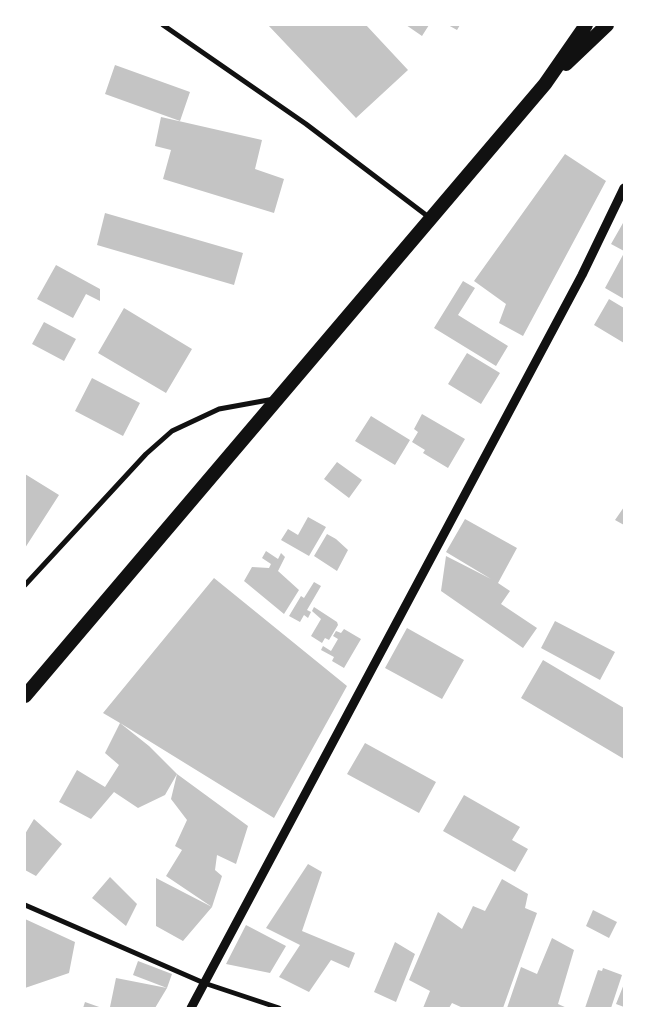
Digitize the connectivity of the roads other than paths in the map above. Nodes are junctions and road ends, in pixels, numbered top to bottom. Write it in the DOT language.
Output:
graph roads {
  1 [pos="163,25"];
  2 [pos="586,25"];
  3 [pos="607,25"];
  4 [pos="545,84"];
  5 [pos="624,188"];
  6 [pos="430,218"];
  7 [pos="277,398"];
  8 [pos="25,585"];
  9 [pos="25,696"];
  10 [pos="25,905"];
  11 [pos="204,983"];
  12 [pos="191,1008"];
  13 [pos="279,1008"];
  1 -- 6 [label="street"];
  2 -- 4 [label="highway"];
  3 -- 4 [label="highway"];
  4 -- 6 [label="highway"];
  5 -- 11 [label="street"];
  6 -- 7 [label="highway"];
  7 -- 8 [label="street"];
  7 -- 9 [label="highway"];
  10 -- 11 [label="street"];
  11 -- 12 [label="street"];
  11 -- 13 [label="street"];
}
